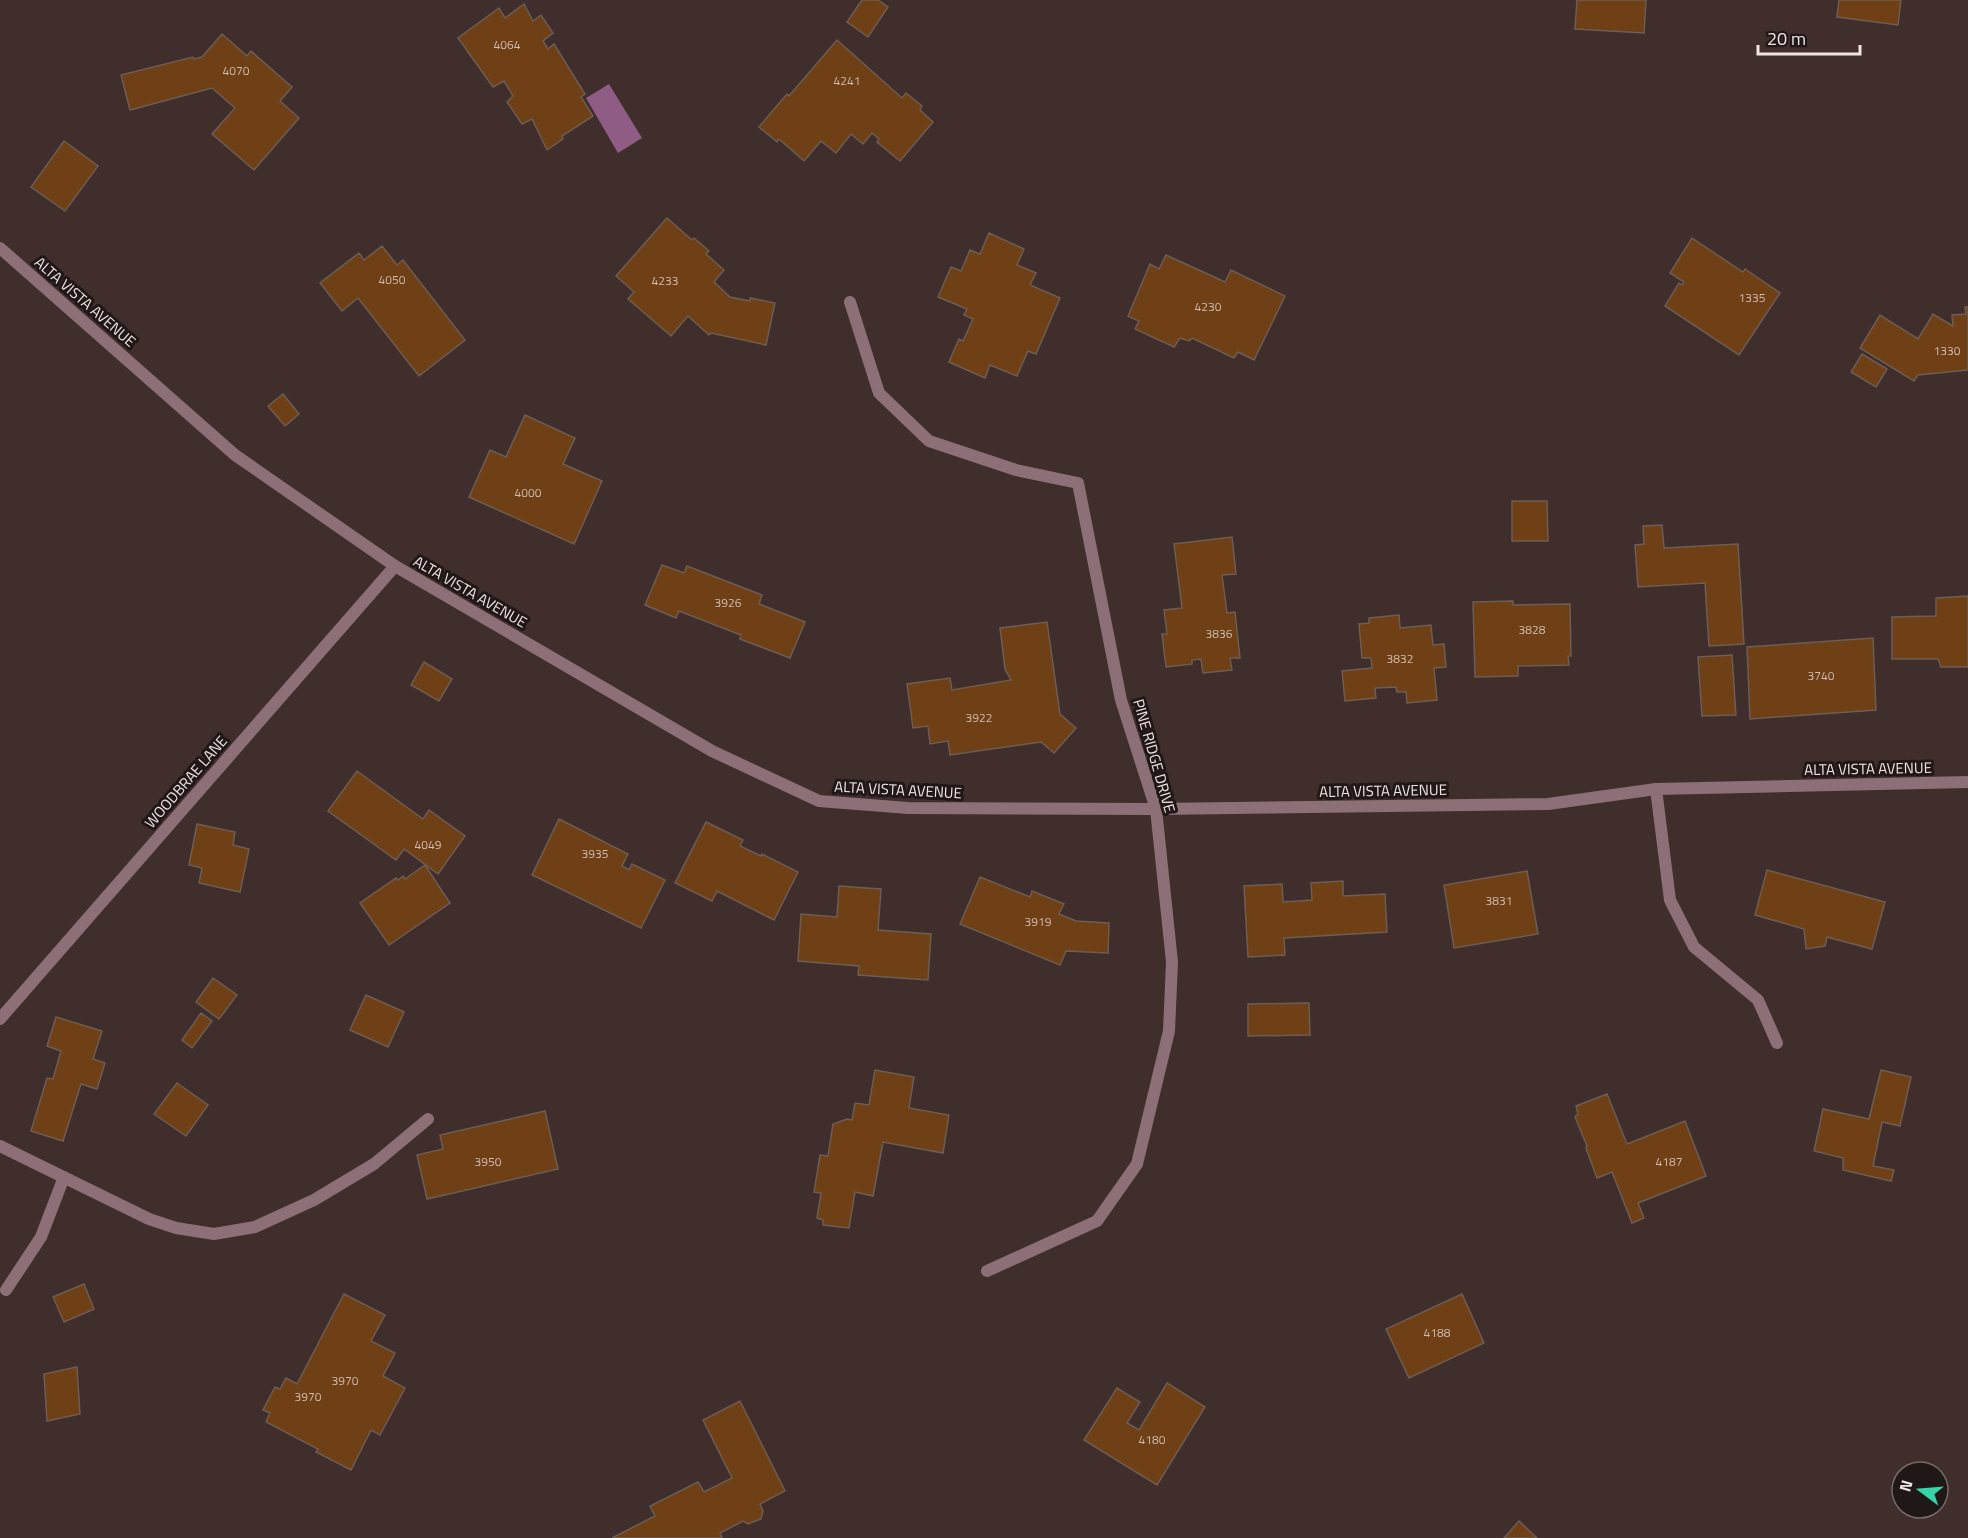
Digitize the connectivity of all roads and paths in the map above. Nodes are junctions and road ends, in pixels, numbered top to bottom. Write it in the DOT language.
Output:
graph roads {
  1 [pos="0,248"];
  2 [pos="850,302"];
  3 [pos="395,566"];
  4 [pos="1968,782"];
  5 [pos="1656,789"];
  6 [pos="1156,809"];
  7 [pos="0,1018"];
  8 [pos="1776,1043"];
  9 [pos="428,1119"];
  10 [pos="0,1146"];
  11 [pos="64,1177"];
  12 [pos="987,1271"];
  13 [pos="6,1290"];
  1 -- 3 [label="street, ALTA VISTA AVENUE"];
  2 -- 6 [label="street, PINE RIDGE DRIVE"];
  3 -- 6 [label="street, ALTA VISTA AVENUE"];
  3 -- 7 [label="street, WOODBRAE LANE"];
  4 -- 5 [label="street, ALTA VISTA AVENUE"];
  5 -- 6 [label="street, ALTA VISTA AVENUE"];
  5 -- 8 [label="street"];
  6 -- 12 [label="street, PINE RIDGE DRIVE"];
  9 -- 11 [label="street"];
  10 -- 11 [label="street"];
  11 -- 13 [label="street"];
}
